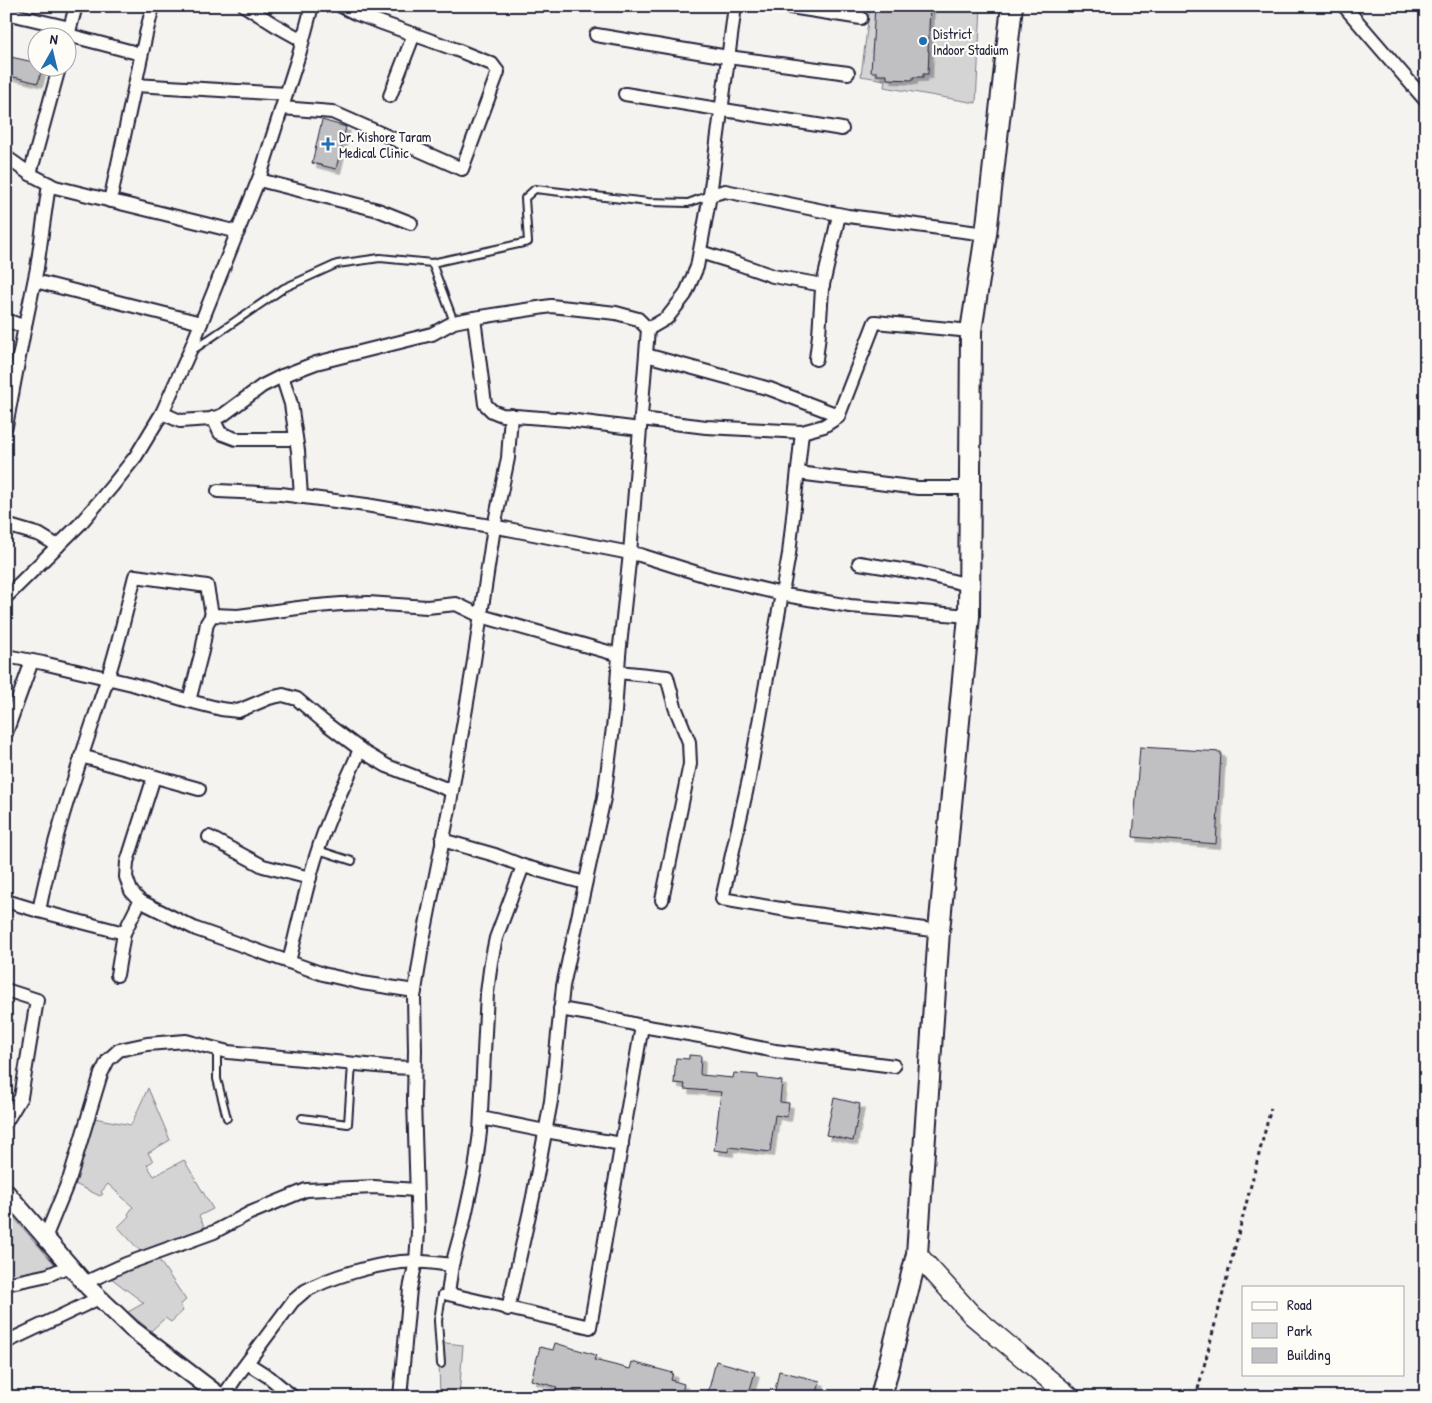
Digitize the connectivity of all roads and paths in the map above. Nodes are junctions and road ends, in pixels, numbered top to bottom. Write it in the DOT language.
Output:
graph roads {
  1 [pos="76,6"];
  2 [pos="153,6"];
  3 [pos="245,6"];
  4 [pos="312,6"];
  5 [pos="341,6"];
  6 [pos="735,6"];
  7 [pos="788,6"];
  8 [pos="1012,6"];
  9 [pos="1344,6"];
  10 [pos="6,13"];
  11 [pos="861,18"];
  12 [pos="51,28"];
  13 [pos="70,28"];
  14 [pos="414,34"];
  15 [pos="596,35"];
  16 [pos="78,36"];
  17 [pos="302,40"];
  18 [pos="141,54"];
  19 [pos="728,57"];
  20 [pos="848,72"];
  21 [pos="57,78"];
  22 [pos="135,85"];
  23 [pos="286,94"];
  24 [pos="625,94"];
  25 [pos="390,96"];
  26 [pos="1426,101"];
  27 [pos="282,108"];
  28 [pos="722,109"];
  29 [pos="842,129"];
  30 [pos="6,156"];
  31 [pos="30,174"];
  32 [pos="259,180"];
  33 [pos="49,184"];
  34 [pos="710,195"];
  35 [pos="110,200"];
  36 [pos="839,215"];
  37 [pos="411,223"];
  38 [pos="238,232"];
  39 [pos="986,234"];
  40 [pos="700,252"];
  41 [pos="432,263"];
  42 [pos="34,281"];
  43 [pos="823,285"];
  44 [pos="474,318"];
  45 [pos="6,320"];
  46 [pos="454,322"];
  47 [pos="201,323"];
  48 [pos="25,327"];
  49 [pos="648,329"];
  50 [pos="971,331"];
  51 [pos="189,353"];
  52 [pos="646,355"];
  53 [pos="816,359"];
  54 [pos="282,376"];
  55 [pos="162,413"];
  56 [pos="511,415"];
  57 [pos="838,415"];
  58 [pos="213,418"];
  59 [pos="640,424"];
  60 [pos="6,426"];
  61 [pos="802,432"];
  62 [pos="296,439"];
  63 [pos="798,473"];
  64 [pos="970,488"];
  65 [pos="218,491"];
  66 [pos="301,496"];
  67 [pos="6,525"];
  68 [pos="494,527"];
  69 [pos="58,546"];
  70 [pos="630,553"];
  71 [pos="859,563"];
  72 [pos="969,585"];
  73 [pos="782,594"];
  74 [pos="6,597"];
  75 [pos="212,616"];
  76 [pos="481,616"];
  77 [pos="969,616"];
  78 [pos="619,655"];
  79 [pos="6,656"];
  80 [pos="32,661"];
  81 [pos="618,672"];
  82 [pos="107,678"];
  83 [pos="189,701"];
  84 [pos="6,733"];
  85 [pos="360,750"];
  86 [pos="82,756"];
  87 [pos="154,776"];
  88 [pos="199,789"];
  89 [pos="452,791"];
  90 [pos="209,837"];
  91 [pos="442,840"];
  92 [pos="318,850"];
  93 [pos="352,860"];
  94 [pos="523,866"];
  95 [pos="310,878"];
  96 [pos="585,883"];
  97 [pos="662,900"];
  98 [pos="6,901"];
  99 [pos="140,901"];
  100 [pos="39,911"];
  101 [pos="939,932"];
  102 [pos="124,933"];
  103 [pos="289,962"];
  104 [pos="117,975"];
  105 [pos="6,990"];
  106 [pos="415,991"];
  107 [pos="560,1009"];
  108 [pos="642,1026"];
  109 [pos="217,1050"];
  110 [pos="352,1064"];
  111 [pos="894,1066"];
  112 [pos="414,1068"];
  113 [pos="1271,1108"];
  114 [pos="226,1118"];
  115 [pos="302,1118"];
  116 [pos="482,1118"];
  117 [pos="6,1122"];
  118 [pos="545,1131"];
  119 [pos="622,1144"];
  120 [pos="416,1190"];
  121 [pos="6,1192"];
  122 [pos="45,1238"];
  123 [pos="917,1254"];
  124 [pos="416,1261"];
  125 [pos="452,1265"];
  126 [pos="70,1266"];
  127 [pos="84,1282"];
  128 [pos="6,1284"];
  129 [pos="448,1294"];
  130 [pos="99,1298"];
  131 [pos="508,1309"];
  132 [pos="6,1342"];
  133 [pos="247,1363"];
  134 [pos="441,1364"];
  135 [pos="222,1397"];
  136 [pos="293,1397"];
  137 [pos="400,1397"];
  138 [pos="881,1397"];
  139 [pos="1070,1397"];
  140 [pos="1196,1397"];
  1 -- 13 [label="street"];
  2 -- 18 [label="street"];
  3 -- 17 [label="street"];
  4 -- 17 [label="street"];
  5 -- 14 [label="street"];
  6 -- 19 [label="street"];
  7 -- 11 [label="street"];
  8 -- 39 [label="main road"];
  9 -- 26 [label="street"];
  10 -- 12 [label="street"];
  14 -- 25 [label="street"];
  14 -- 27 [label="street"];
  15 -- 19 [label="street"];
  16 -- 18 [label="street"];
  17 -- 23 [label="street"];
  18 -- 22 [label="street"];
  19 -- 20 [label="street"];
  19 -- 28 [label="street"];
  21 -- 31 [label="street"];
  22 -- 23 [label="street"];
  22 -- 35 [label="street"];
  23 -- 27 [label="street"];
  24 -- 28 [label="street"];
  27 -- 32 [label="street"];
  28 -- 29 [label="street"];
  28 -- 34 [label="street"];
  30 -- 31 [label="street"];
  31 -- 33 [label="street"];
  32 -- 37 [label="street"];
  32 -- 38 [label="street"];
  33 -- 35 [label="street"];
  33 -- 42 [label="street"];
  34 -- 36 [label="street"];
  34 -- 40 [label="street"];
  34 -- 41 [label="lane"];
  35 -- 38 [label="street"];
  36 -- 39 [label="street"];
  36 -- 43 [label="street"];
  38 -- 47 [label="street"];
  39 -- 50 [label="main road"];
  40 -- 43 [label="street"];
  40 -- 49 [label="street"];
  41 -- 46 [label="lane"];
  41 -- 51 [label="lane"];
  42 -- 47 [label="street"];
  42 -- 48 [label="street"];
  43 -- 53 [label="street"];
  44 -- 46 [label="street"];
  44 -- 49 [label="street"];
  44 -- 56 [label="street"];
  45 -- 48 [label="street"];
  46 -- 54 [label="street"];
  47 -- 51 [label="street"];
  48 -- 60 [label="street"];
  49 -- 52 [label="street"];
  50 -- 57 [label="street"];
  50 -- 64 [label="main road"];
  51 -- 55 [label="street"];
  52 -- 57 [label="street"];
  52 -- 59 [label="street"];
  54 -- 58 [label="street"];
  54 -- 62 [label="street"];
  55 -- 58 [label="street"];
  55 -- 69 [label="street"];
  56 -- 59 [label="street"];
  56 -- 68 [label="street"];
  57 -- 61 [label="street"];
  58 -- 62 [label="street"];
  59 -- 61 [label="street"];
  59 -- 70 [label="street"];
  61 -- 63 [label="street"];
  62 -- 66 [label="street"];
  63 -- 64 [label="street"];
  63 -- 73 [label="street"];
  64 -- 72 [label="main road"];
  65 -- 66 [label="street"];
  66 -- 68 [label="street"];
  67 -- 69 [label="street"];
  68 -- 70 [label="street"];
  68 -- 76 [label="street"];
  69 -- 74 [label="street"];
  70 -- 73 [label="street"];
  70 -- 78 [label="street"];
  71 -- 72 [label="street"];
  72 -- 77 [label="main road"];
  73 -- 77 [label="street"];
  73 -- 101 [label="street"];
  75 -- 76 [label="street"];
  75 -- 82 [label="street"];
  75 -- 83 [label="street"];
  76 -- 78 [label="street"];
  76 -- 89 [label="street"];
  77 -- 101 [label="main road"];
  78 -- 81 [label="street"];
  79 -- 80 [label="street"];
  80 -- 82 [label="street"];
  80 -- 84 [label="street"];
  81 -- 96 [label="street"];
  81 -- 97 [label="street"];
  82 -- 83 [label="street"];
  82 -- 86 [label="street"];
  83 -- 85 [label="street"];
  85 -- 89 [label="street"];
  85 -- 92 [label="street"];
  86 -- 87 [label="street"];
  86 -- 100 [label="street"];
  87 -- 88 [label="street"];
  87 -- 99 [label="street"];
  89 -- 91 [label="street"];
  90 -- 95 [label="street"];
  91 -- 94 [label="street"];
  91 -- 106 [label="street"];
  92 -- 93 [label="lane"];
  92 -- 95 [label="street"];
  94 -- 96 [label="street"];
  94 -- 116 [label="street"];
  95 -- 103 [label="street"];
  96 -- 107 [label="street"];
  98 -- 100 [label="street"];
  99 -- 102 [label="street"];
  99 -- 103 [label="street"];
  100 -- 102 [label="street"];
  101 -- 123 [label="main road"];
  102 -- 104 [label="street"];
  103 -- 106 [label="street"];
  105 -- 117 [label="street"];
  106 -- 112 [label="street"];
  107 -- 108 [label="street"];
  107 -- 118 [label="street"];
  108 -- 111 [label="street"];
  108 -- 119 [label="street"];
  109 -- 110 [label="street"];
  109 -- 114 [label="lane"];
  109 -- 122 [label="street"];
  110 -- 112 [label="street"];
  110 -- 115 [label="lane"];
  112 -- 120 [label="street"];
  113 -- 140 [label="path"];
  116 -- 118 [label="street"];
  116 -- 125 [label="street"];
  118 -- 119 [label="street"];
  118 -- 131 [label="street"];
  119 -- 131 [label="street"];
  120 -- 124 [label="street"];
  120 -- 127 [label="street"];
  121 -- 122 [label="street"];
  122 -- 126 [label="street"];
  123 -- 138 [label="main road"];
  123 -- 139 [label="main road"];
  124 -- 125 [label="street"];
  124 -- 133 [label="street"];
  124 -- 137 [label="street"];
  125 -- 129 [label="street"];
  126 -- 127 [label="street"];
  126 -- 128 [label="street"];
  127 -- 130 [label="street"];
  129 -- 131 [label="street"];
  129 -- 134 [label="lane"];
  130 -- 132 [label="street"];
  130 -- 135 [label="street"];
  133 -- 135 [label="street"];
  133 -- 136 [label="street"];
}
